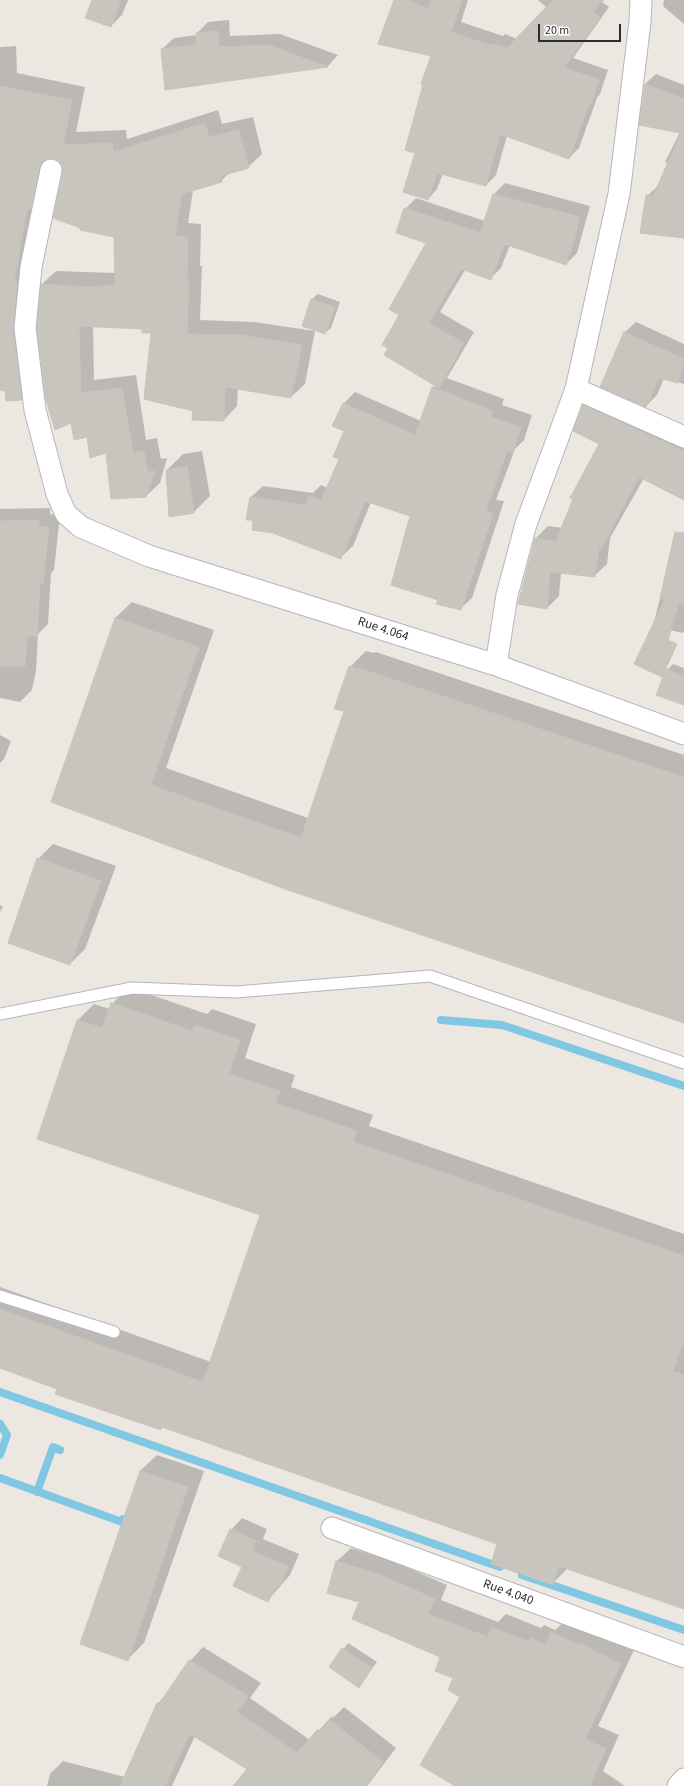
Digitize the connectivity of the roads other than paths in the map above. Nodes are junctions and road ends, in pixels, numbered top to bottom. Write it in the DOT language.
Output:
graph roads {
  1 [pos="641,0"];
  2 [pos="51,170"];
  3 [pos="576,389"];
  4 [pos="684,437"];
  5 [pos="496,665"];
  6 [pos="684,734"];
  7 [pos="0,1014"];
  8 [pos="684,1063"];
  9 [pos="0,1296"];
  10 [pos="114,1332"];
  11 [pos="332,1528"];
  12 [pos="684,1658"];
  13 [pos="684,1779"];
  14 [pos="678,1786"];
  1 -- 3 [label="street"];
  2 -- 5 [label="street, Rue 4.064"];
  3 -- 4 [label="street"];
  3 -- 5 [label="street"];
  5 -- 6 [label="street, Rue 4.064"];
  7 -- 8 [label="lane"];
  9 -- 10 [label="lane"];
  11 -- 12 [label="street, Rue 4.040"];
  13 -- 14 [label="street"];
}
